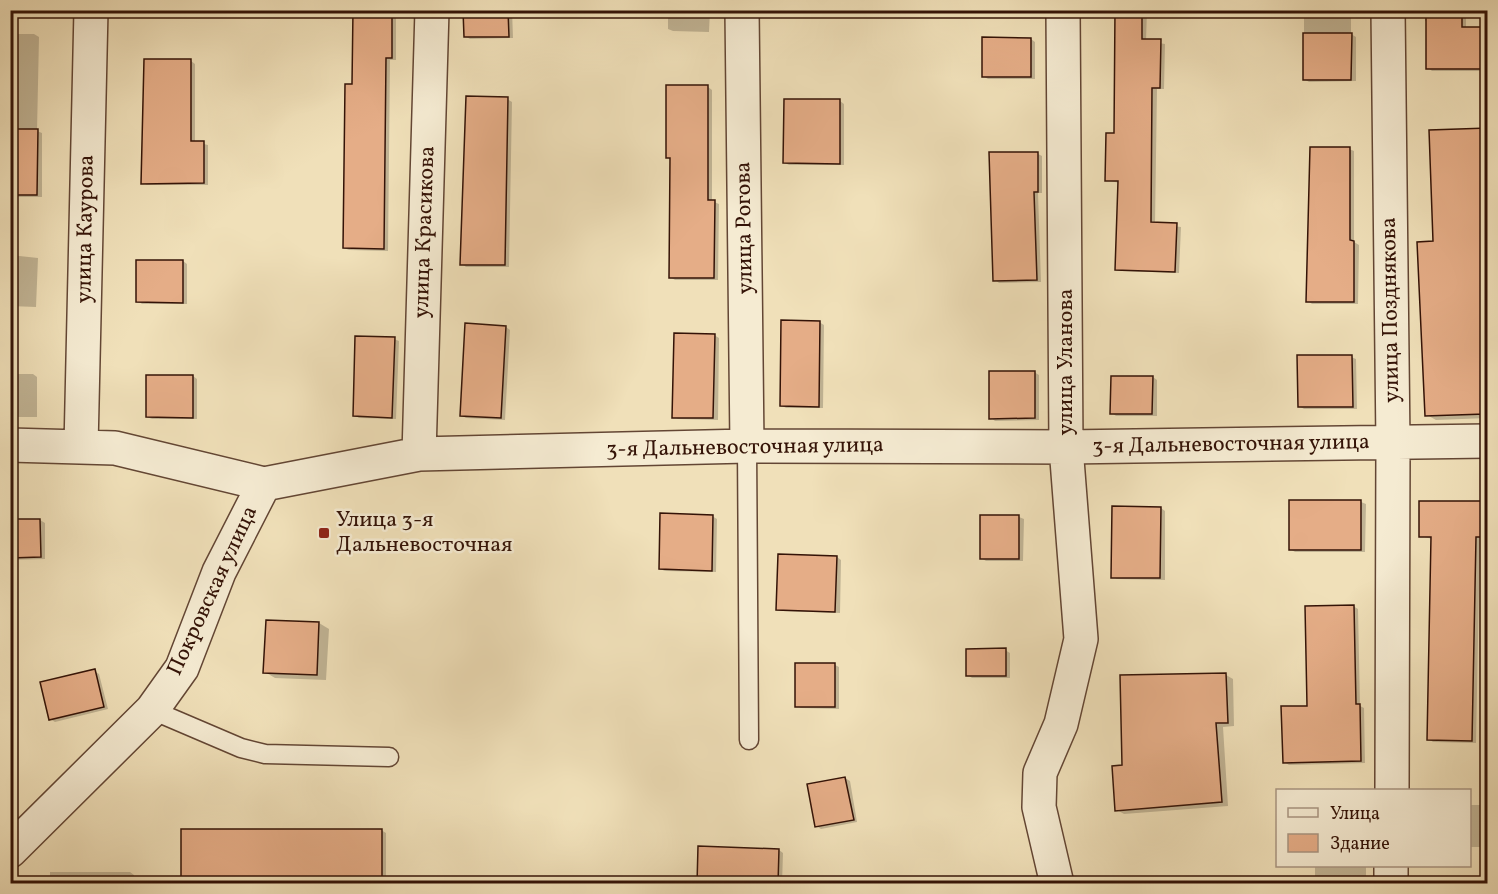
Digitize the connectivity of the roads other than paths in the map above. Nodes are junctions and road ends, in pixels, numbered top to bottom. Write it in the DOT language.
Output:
graph roads {
  1 [pos="91,10"];
  2 [pos="432,10"];
  3 [pos="742,10"];
  4 [pos="1063,10"];
  5 [pos="1389,10"];
  6 [pos="1488,441"];
  7 [pos="1393,444"];
  8 [pos="10,445"];
  9 [pos="747,446"];
  10 [pos="81,447"];
  11 [pos="1066,447"];
  12 [pos="419,454"];
  13 [pos="264,484"];
  14 [pos="152,710"];
  15 [pos="749,740"];
  16 [pos="389,757"];
  17 [pos="1392,789"];
  18 [pos="10,851"];
  19 [pos="1391,867"];
  20 [pos="1057,884"];
  21 [pos="1391,884"];
  1 -- 10 [label="street, улица Каурова"];
  2 -- 12 [label="street, улица Красикова"];
  3 -- 9 [label="street, улица Рогова"];
  4 -- 11 [label="street, улица Уланова"];
  5 -- 7 [label="street, улица Позднякова"];
  6 -- 7 [label="street, 3-я Дальневосточная улица"];
  7 -- 11 [label="street, 3-я Дальневосточная улица"];
  7 -- 17 [label="street, улица Позднякова"];
  8 -- 10 [label="street, 3-я Дальневосточная улица"];
  9 -- 11 [label="street, 3-я Дальневосточная улица"];
  9 -- 12 [label="street, 3-я Дальневосточная улица"];
  9 -- 15 [label="lane"];
  10 -- 13 [label="street, 3-я Дальневосточная улица"];
  11 -- 20 [label="street, улица Уланова"];
  12 -- 13 [label="street, 3-я Дальневосточная улица"];
  13 -- 14 [label="street, Покровская улица"];
  14 -- 16 [label="lane"];
  14 -- 18 [label="street, Покровская улица"];
  19 -- 21 [label="street"];
}
